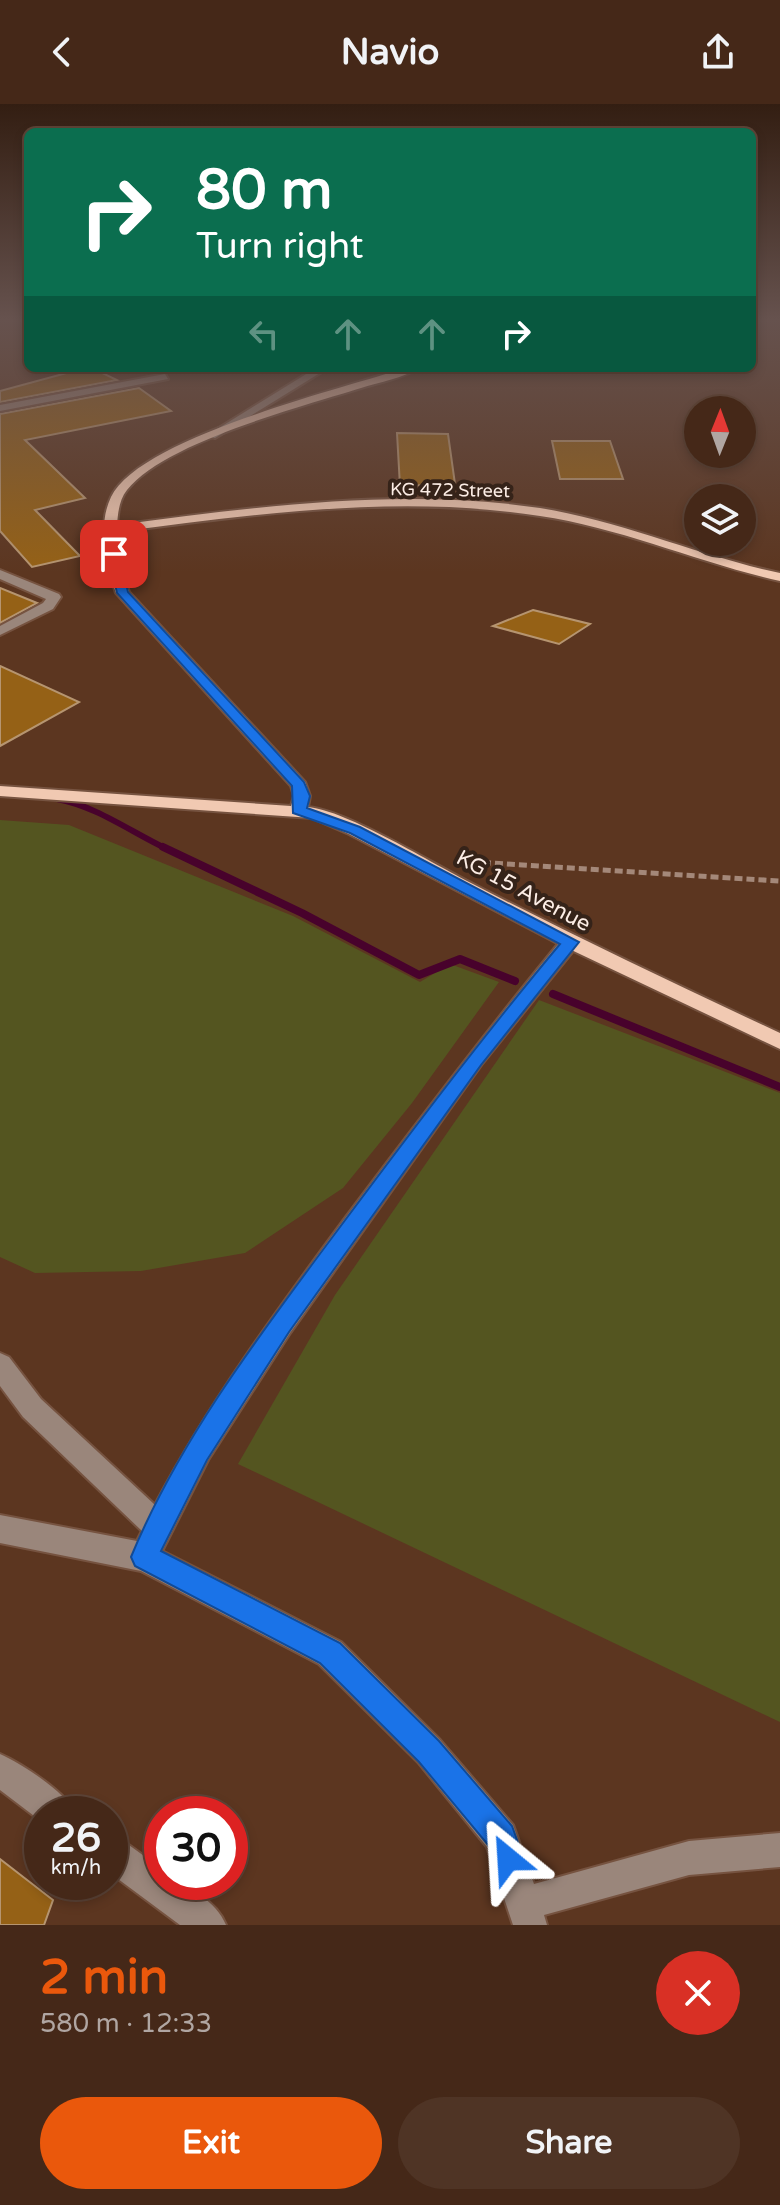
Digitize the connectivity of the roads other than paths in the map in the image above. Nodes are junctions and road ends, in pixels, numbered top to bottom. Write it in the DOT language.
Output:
graph roads {
  1 [pos="32,402"];
  2 [pos="267,402"];
  3 [pos="313,402"];
  4 [pos="0,408"];
  5 [pos="211,436"];
  6 [pos="111,529"];
  7 [pos="0,574"];
  8 [pos="780,577"];
  9 [pos="0,631"];
  10 [pos="0,791"];
  11 [pos="299,810"];
  12 [pos="570,942"];
  13 [pos="780,1042"];
  14 [pos="0,1365"];
  15 [pos="159,1528"];
  16 [pos="0,1529"];
  17 [pos="144,1557"];
  18 [pos="0,1770"];
  19 [pos="35,1796"];
  20 [pos="780,1850"];
  21 [pos="128,1865"];
  22 [pos="526,1914"];
  23 [pos="209,1925"];
  1 -- 4 [label="street"];
  2 -- 5 [label="street"];
  3 -- 5 [label="main road"];
  5 -- 6 [label="main road"];
  6 -- 8 [label="main road, KG 472 Street"];
  6 -- 11 [label="main road"];
  7 -- 9 [label="street"];
  10 -- 11 [label="main road, KG 15 Avenue"];
  11 -- 12 [label="main road, KG 15 Avenue"];
  12 -- 13 [label="main road, KG 15 Avenue"];
  12 -- 15 [label="street"];
  14 -- 15 [label="street"];
  15 -- 17 [label="street"];
  16 -- 17 [label="street"];
  17 -- 22 [label="street"];
  18 -- 19 [label="street"];
  20 -- 22 [label="street"];
  21 -- 23 [label="street"];
}
